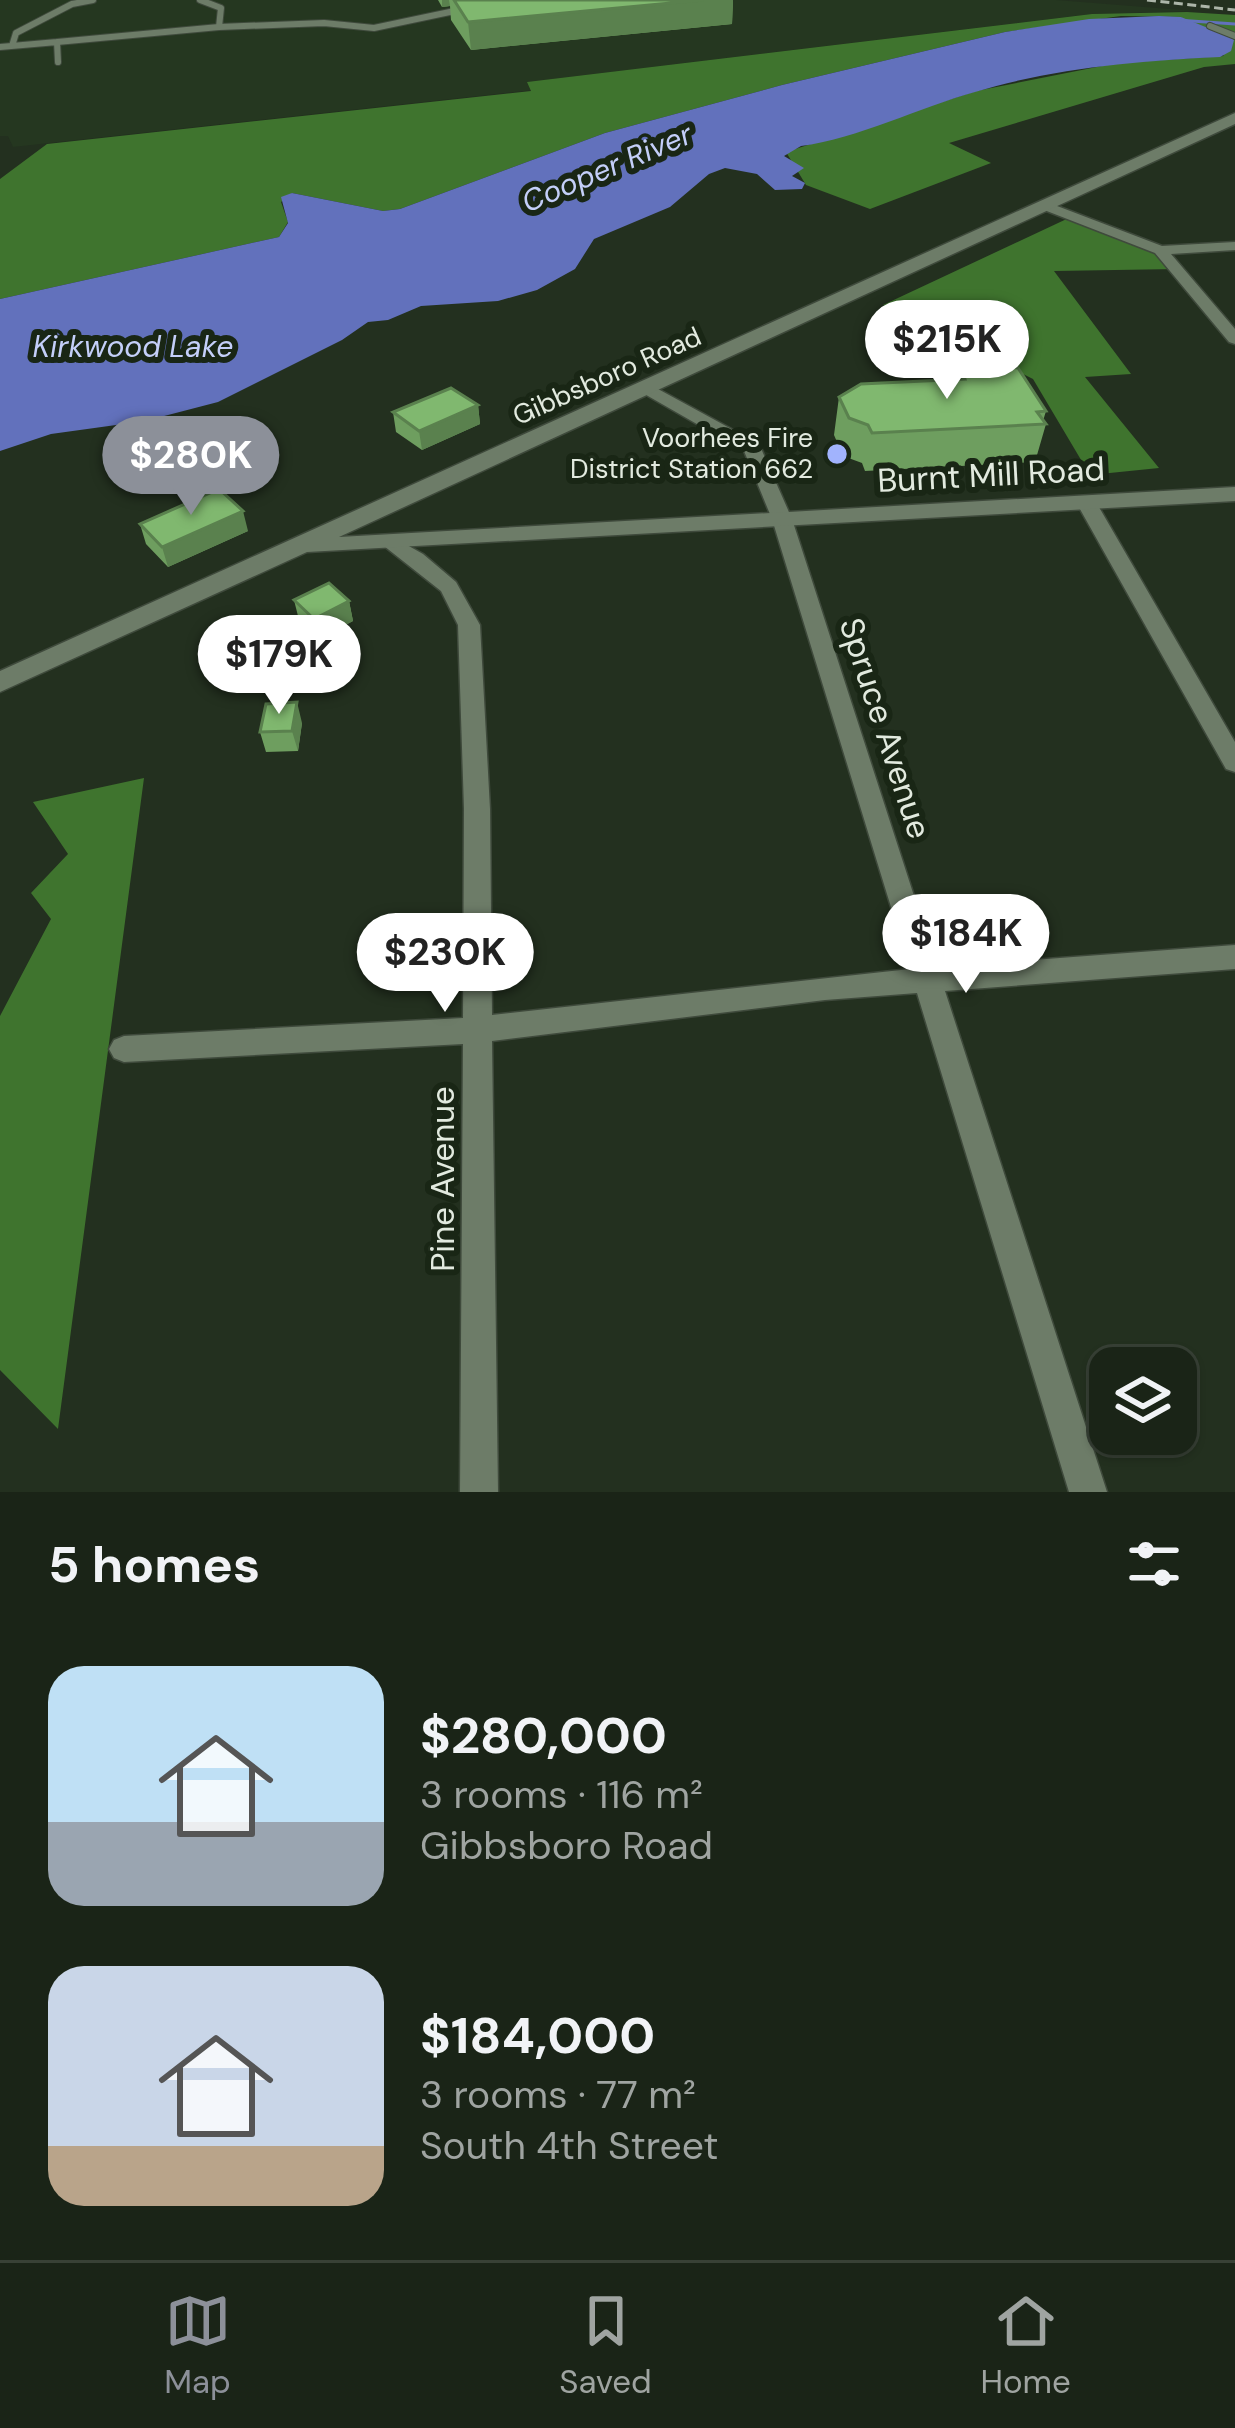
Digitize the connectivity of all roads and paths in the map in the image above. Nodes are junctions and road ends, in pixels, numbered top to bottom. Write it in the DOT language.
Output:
graph roads {
  1 [pos="93,0"];
  2 [pos="200,0"];
  3 [pos="475,7"];
  4 [pos="1210,26"];
  5 [pos="219,27"];
  6 [pos="1235,36"];
  7 [pos="57,42"];
  8 [pos="12,46"];
  9 [pos="0,47"];
  10 [pos="58,62"];
  11 [pos="1235,118"];
  12 [pos="1044,205"];
  13 [pos="1235,246"];
  14 [pos="1160,250"];
  15 [pos="1235,339"];
  16 [pos="647,388"];
  17 [pos="1235,494"];
  18 [pos="1086,502"];
  19 [pos="782,519"];
  20 [pos="391,542"];
  21 [pos="297,548"];
  22 [pos="0,682"];
  23 [pos="1235,763"];
  24 [pos="1235,957"];
  25 [pos="928,981"];
  26 [pos="477,1030"];
  27 [pos="124,1049"];
  28 [pos="479,1492"];
  29 [pos="1088,1492"];
  1 -- 8 [label="lane"];
  2 -- 5 [label="lane"];
  3 -- 5 [label="lane"];
  4 -- 6 [label="lane"];
  5 -- 7 [label="lane"];
  7 -- 8 [label="lane"];
  7 -- 10 [label="lane"];
  8 -- 9 [label="lane"];
  11 -- 12 [label="street, Gibbsboro Road"];
  12 -- 14 [label="street"];
  12 -- 16 [label="street, Gibbsboro Road"];
  13 -- 14 [label="street"];
  14 -- 15 [label="street"];
  16 -- 19 [label="street, Spruce Avenue"];
  16 -- 21 [label="street, Gibbsboro Road"];
  17 -- 18 [label="street, Burnt Mill Road"];
  18 -- 19 [label="street, Burnt Mill Road"];
  18 -- 23 [label="street"];
  19 -- 20 [label="street, Burnt Mill Road"];
  19 -- 25 [label="street, Spruce Avenue"];
  20 -- 21 [label="street, Burnt Mill Road"];
  20 -- 26 [label="street, Pine Avenue"];
  21 -- 22 [label="street, Gibbsboro Road"];
  24 -- 25 [label="street"];
  25 -- 26 [label="street"];
  25 -- 29 [label="street, Spruce Avenue"];
  26 -- 27 [label="street"];
  26 -- 28 [label="street, Pine Avenue"];
}
